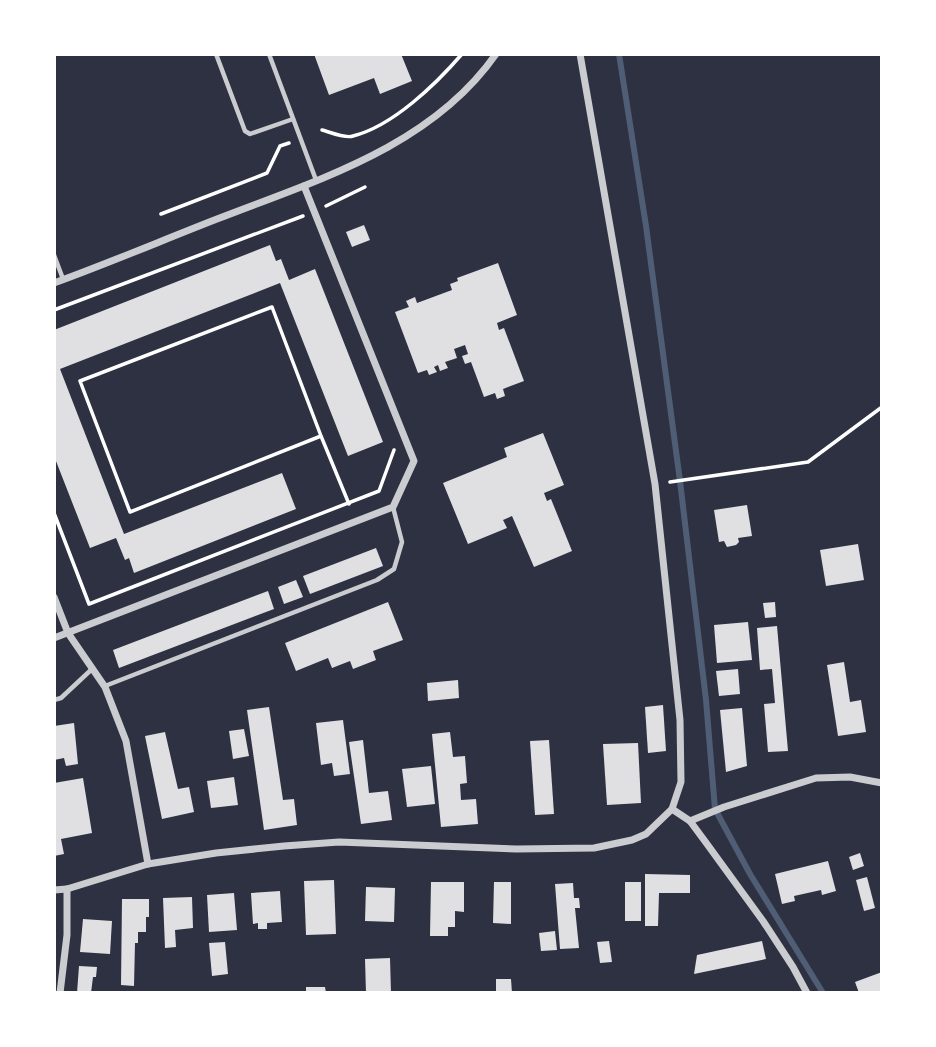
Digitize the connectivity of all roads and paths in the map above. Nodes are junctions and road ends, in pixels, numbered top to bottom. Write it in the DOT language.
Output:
graph roads {
  1 [pos="216,54"];
  2 [pos="269,54"];
  3 [pos="462,54"];
  4 [pos="496,54"];
  5 [pos="580,54"];
  6 [pos="293,118"];
  7 [pos="321,130"];
  8 [pos="289,143"];
  9 [pos="316,181"];
  10 [pos="304,186"];
  11 [pos="365,187"];
  12 [pos="313,212"];
  13 [pos="161,214"];
  14 [pos="54,255"];
  15 [pos="64,280"];
  16 [pos="54,284"];
  17 [pos="54,310"];
  18 [pos="882,407"];
  19 [pos="321,436"];
  20 [pos="397,442"];
  21 [pos="670,482"];
  22 [pos="349,504"];
  23 [pos="393,507"];
  24 [pos="54,513"];
  25 [pos="54,597"];
  26 [pos="68,633"];
  27 [pos="54,638"];
  28 [pos="93,669"];
  29 [pos="105,687"];
  30 [pos="54,700"];
  31 [pos="882,783"];
  32 [pos="672,809"];
  33 [pos="690,821"];
  34 [pos="149,864"];
  35 [pos="67,889"];
  36 [pos="54,890"];
  37 [pos="60,993"];
  38 [pos="807,993"];
  1 -- 6 [label="lane"];
  2 -- 6 [label="lane"];
  3 -- 7 [label="path"];
  4 -- 9 [label="street"];
  5 -- 32 [label="street"];
  6 -- 9 [label="lane"];
  8 -- 13 [label="path"];
  9 -- 10 [label="street"];
  10 -- 12 [label="street"];
  10 -- 15 [label="street"];
  11 -- 12 [label="path"];
  12 -- 17 [label="path"];
  12 -- 23 [label="street"];
  14 -- 15 [label="lane"];
  15 -- 16 [label="street"];
  18 -- 21 [label="path"];
  19 -- 19 [label="path"];
  19 -- 22 [label="path"];
  20 -- 22 [label="path"];
  22 -- 24 [label="path"];
  23 -- 26 [label="street"];
  23 -- 29 [label="lane"];
  25 -- 26 [label="street"];
  26 -- 27 [label="street"];
  26 -- 28 [label="street"];
  28 -- 29 [label="street"];
  28 -- 30 [label="lane"];
  29 -- 34 [label="street"];
  31 -- 33 [label="street"];
  32 -- 33 [label="street"];
  32 -- 34 [label="street"];
  33 -- 38 [label="street"];
  34 -- 35 [label="street"];
  35 -- 36 [label="street"];
  35 -- 37 [label="street"];
}
